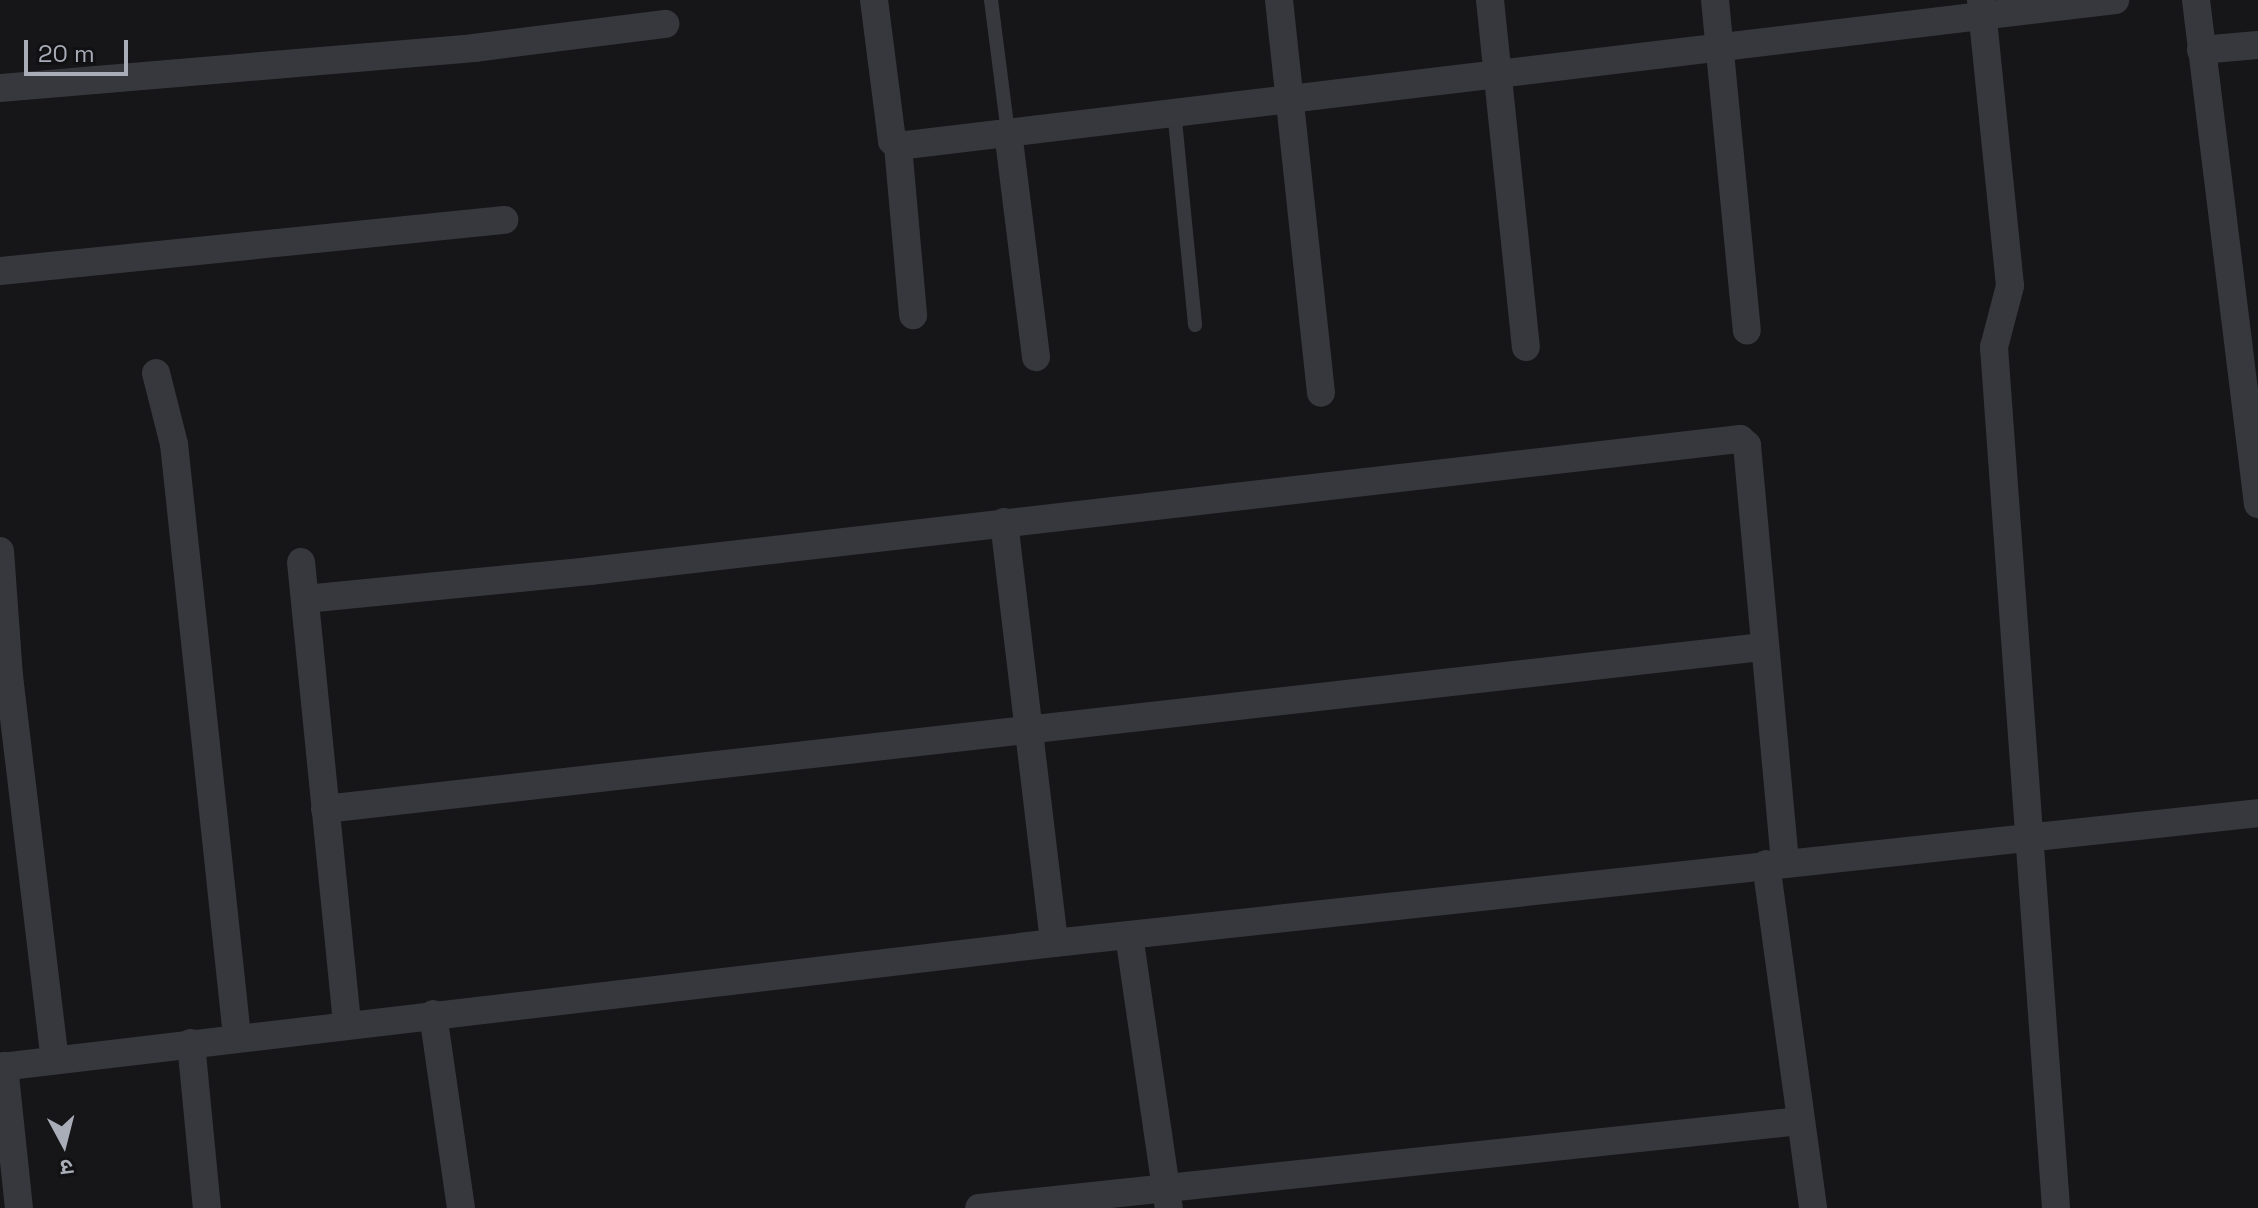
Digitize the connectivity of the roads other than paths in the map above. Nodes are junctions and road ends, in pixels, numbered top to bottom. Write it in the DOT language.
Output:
graph roads {
  1 [pos="874,0"];
  2 [pos="991,0"];
  3 [pos="1279,0"];
  4 [pos="1490,0"];
  5 [pos="1715,0"];
  6 [pos="2115,0"];
  7 [pos="2196,0"];
  8 [pos="1982,8"];
  9 [pos="665,24"];
  10 [pos="2258,45"];
  11 [pos="1717,47"];
  12 [pos="2201,50"];
  13 [pos="1495,72"];
  14 [pos="0,88"];
  15 [pos="1289,96"];
  16 [pos="1174,110"];
  17 [pos="1008,132"];
  18 [pos="898,146"];
  19 [pos="504,220"];
  20 [pos="0,271"];
  21 [pos="913,315"];
  22 [pos="1195,325"];
  23 [pos="1747,330"];
  24 [pos="1526,347"];
  25 [pos="1036,357"];
  26 [pos="156,373"];
  27 [pos="1321,393"];
  28 [pos="2258,504"];
  29 [pos="1004,522"];
  30 [pos="0,551"];
  31 [pos="301,562"];
  32 [pos="305,599"];
  33 [pos="1763,647"];
  34 [pos="1029,729"];
  35 [pos="325,809"];
  36 [pos="2258,813"];
  37 [pos="2028,836"];
  38 [pos="1775,863"];
  39 [pos="1129,935"];
  40 [pos="1054,943"];
  41 [pos="433,1014"];
  42 [pos="347,1024"];
  43 [pos="237,1036"];
  44 [pos="191,1043"];
  45 [pos="55,1060"];
  46 [pos="2,1066"];
  47 [pos="1800,1121"];
  48 [pos="1167,1198"];
  49 [pos="19,1208"];
  50 [pos="207,1208"];
  51 [pos="461,1208"];
  52 [pos="979,1208"];
  53 [pos="1813,1208"];
  54 [pos="2056,1208"];
  1 -- 18 [label="street"];
  2 -- 17 [label="lane"];
  3 -- 15 [label="street"];
  4 -- 13 [label="street"];
  5 -- 11 [label="street"];
  6 -- 8 [label="street"];
  7 -- 12 [label="street"];
  8 -- 11 [label="street"];
  8 -- 37 [label="street"];
  9 -- 14 [label="street"];
  10 -- 12 [label="street"];
  11 -- 13 [label="street"];
  11 -- 23 [label="street"];
  12 -- 28 [label="street"];
  13 -- 15 [label="street"];
  13 -- 24 [label="street"];
  15 -- 16 [label="street"];
  15 -- 27 [label="street"];
  16 -- 17 [label="street"];
  16 -- 22 [label="lane"];
  17 -- 18 [label="street"];
  17 -- 25 [label="street"];
  18 -- 21 [label="street"];
  19 -- 20 [label="street"];
  26 -- 43 [label="street"];
  29 -- 32 [label="street"];
  29 -- 33 [label="street"];
  29 -- 34 [label="street"];
  30 -- 45 [label="street"];
  31 -- 32 [label="street"];
  32 -- 35 [label="street"];
  33 -- 34 [label="street"];
  33 -- 38 [label="street"];
  34 -- 35 [label="street"];
  34 -- 40 [label="street"];
  35 -- 42 [label="street"];
  36 -- 37 [label="street"];
  37 -- 38 [label="street"];
  37 -- 54 [label="street"];
  38 -- 39 [label="street"];
  38 -- 47 [label="street"];
  39 -- 40 [label="street"];
  39 -- 48 [label="street"];
  40 -- 41 [label="street"];
  41 -- 42 [label="street"];
  41 -- 51 [label="street"];
  42 -- 43 [label="street"];
  43 -- 44 [label="street"];
  44 -- 45 [label="street"];
  44 -- 50 [label="street"];
  45 -- 46 [label="street"];
  46 -- 49 [label="street"];
  47 -- 48 [label="street"];
  47 -- 53 [label="street"];
  48 -- 52 [label="street"];
}
